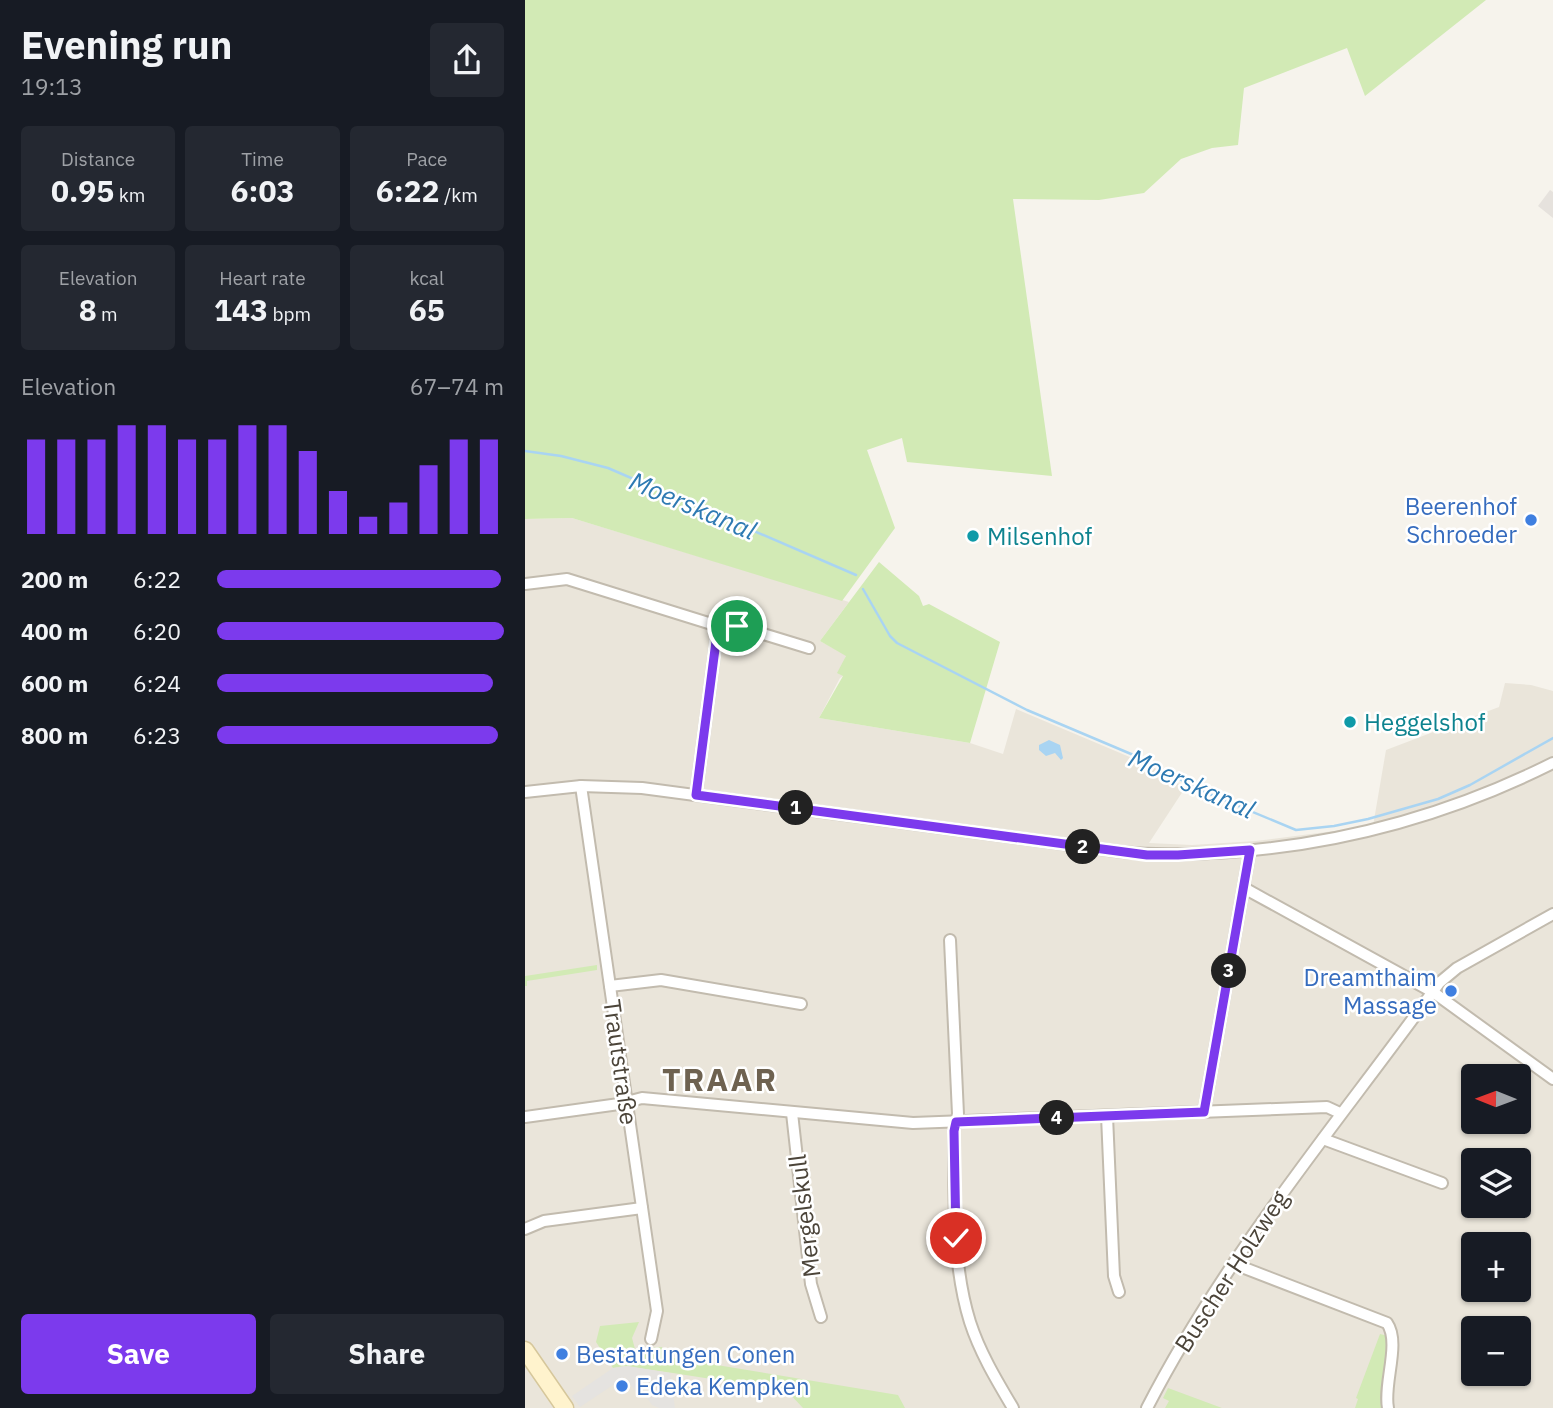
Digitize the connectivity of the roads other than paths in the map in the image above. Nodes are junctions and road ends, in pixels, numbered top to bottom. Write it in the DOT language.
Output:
graph roads {
  1 [pos="525,584"];
  2 [pos="718,626"];
  3 [pos="809,648"];
  4 [pos="1553,763"];
  5 [pos="581,786"];
  6 [pos="525,792"];
  7 [pos="696,795"];
  8 [pos="1250,850"];
  9 [pos="1244,888"];
  10 [pos="1553,914"];
  11 [pos="950,940"];
  12 [pos="610,986"];
  13 [pos="1433,992"];
  14 [pos="801,1004"];
  15 [pos="1553,1079"];
  16 [pos="627,1101"];
  17 [pos="1204,1112"];
  18 [pos="792,1113"];
  19 [pos="1341,1113"];
  20 [pos="1107,1115"];
  21 [pos="525,1117"];
  22 [pos="956,1122"];
  23 [pos="1323,1139"];
  24 [pos="1442,1183"];
  25 [pos="642,1208"];
  26 [pos="525,1229"];
  27 [pos="1234,1264"];
  28 [pos="1119,1292"];
  29 [pos="821,1317"];
  30 [pos="651,1339"];
  31 [pos="528,1359"];
  32 [pos="565,1408"];
  33 [pos="1013,1408"];
  34 [pos="1147,1408"];
  35 [pos="1388,1408"];
  1 -- 2 [label="street"];
  2 -- 3 [label="street"];
  2 -- 7 [label="street"];
  4 -- 8 [label="street"];
  5 -- 6 [label="street"];
  5 -- 7 [label="street"];
  5 -- 12 [label="street, Trautstraße"];
  7 -- 8 [label="street"];
  8 -- 9 [label="street"];
  9 -- 13 [label="street"];
  9 -- 17 [label="street"];
  10 -- 13 [label="street, Buscher Holzweg"];
  11 -- 22 [label="street"];
  12 -- 14 [label="street"];
  12 -- 16 [label="street, Trautstraße"];
  13 -- 15 [label="street"];
  13 -- 19 [label="street, Buscher Holzweg"];
  16 -- 18 [label="street"];
  16 -- 21 [label="street"];
  16 -- 25 [label="street, Trautstraße"];
  17 -- 19 [label="street"];
  17 -- 20 [label="street"];
  18 -- 22 [label="street"];
  18 -- 29 [label="street, Mergelskull"];
  19 -- 23 [label="street, Buscher Holzweg"];
  20 -- 22 [label="street"];
  20 -- 28 [label="street"];
  22 -- 33 [label="street"];
  23 -- 24 [label="street"];
  23 -- 27 [label="street, Buscher Holzweg"];
  25 -- 26 [label="street"];
  25 -- 30 [label="street, Trautstraße"];
  27 -- 34 [label="street, Buscher Holzweg"];
  27 -- 35 [label="street"];
  31 -- 32 [label="main road"];
}
